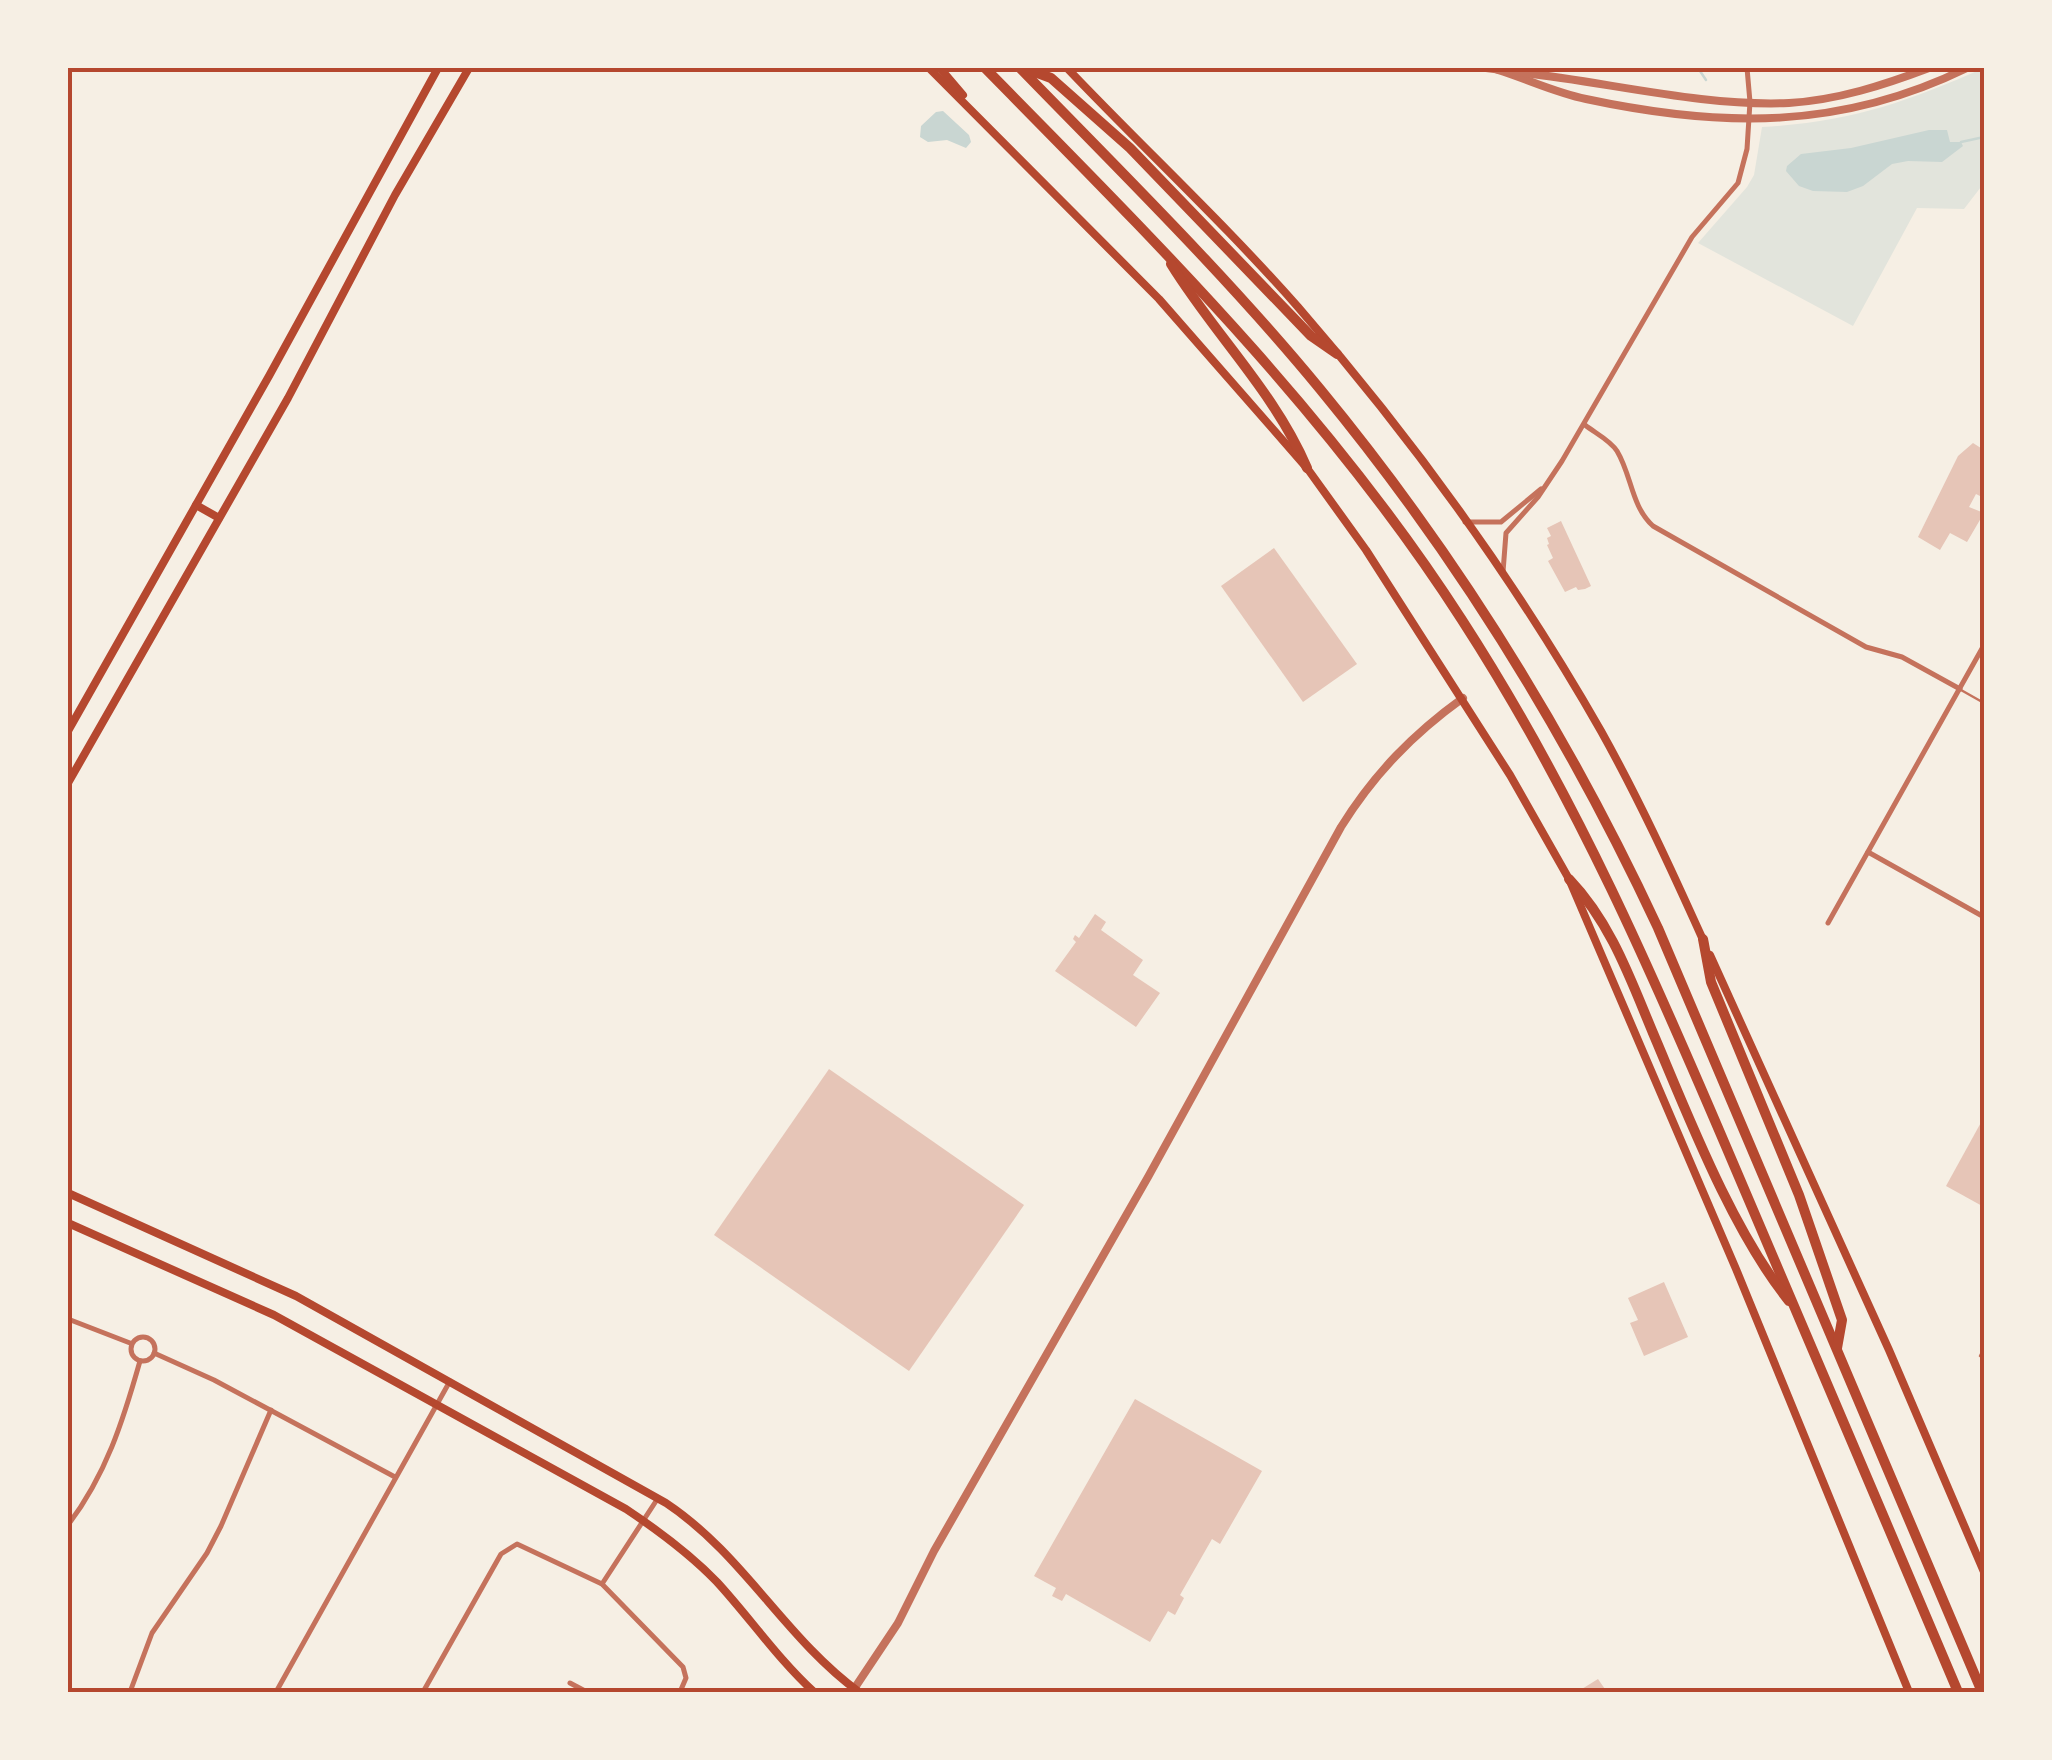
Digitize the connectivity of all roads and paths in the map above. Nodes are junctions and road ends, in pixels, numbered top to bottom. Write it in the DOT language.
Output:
graph roads {
  1 [pos="438,68"];
  2 [pos="454,68"];
  3 [pos="929,68"];
  4 [pos="940,68"];
  5 [pos="985,68"];
  6 [pos="1022,68"];
  7 [pos="1067,68"];
  8 [pos="1486,68"];
  9 [pos="1747,68"];
  10 [pos="1929,68"];
  11 [pos="1968,68"];
  12 [pos="1498,70"];
  13 [pos="467,71"];
  14 [pos="1750,102"];
  15 [pos="977,115"];
  16 [pos="1749,118"];
  17 [pos="1160,246"];
  18 [pos="1337,354"];
  19 [pos="1584,425"];
  20 [pos="1307,468"];
  21 [pos="1544,487"];
  22 [pos="196,505"];
  23 [pos="219,518"];
  24 [pos="1465,522"];
  25 [pos="1502,575"];
  26 [pos="1984,645"];
  27 [pos="1960,689"];
  28 [pos="1463,698"];
  29 [pos="1984,703"];
  30 [pos="68,731"];
  31 [pos="68,783"];
  32 [pos="1868,852"];
  33 [pos="1569,879"];
  34 [pos="1984,917"];
  35 [pos="1828,923"];
  36 [pos="1702,939"];
  37 [pos="68,1193"];
  38 [pos="68,1223"];
  39 [pos="1798,1314"];
  40 [pos="68,1318"];
  41 [pos="131,1344"];
  42 [pos="1984,1348"];
  43 [pos="1837,1349"];
  44 [pos="154,1353"];
  45 [pos="1980,1356"];
  46 [pos="140,1361"];
  47 [pos="450,1381"];
  48 [pos="436,1405"];
  49 [pos="270,1410"];
  50 [pos="395,1478"];
  51 [pos="658,1498"];
  52 [pos="643,1520"];
  53 [pos="68,1525"];
  54 [pos="1984,1572"];
  55 [pos="602,1584"];
  56 [pos="570,1683"];
  57 [pos="130,1692"];
  58 [pos="276,1692"];
  59 [pos="423,1692"];
  60 [pos="587,1692"];
  61 [pos="680,1692"];
  62 [pos="814,1692"];
  63 [pos="855,1692"];
  64 [pos="1910,1692"];
  65 [pos="1958,1692"];
  66 [pos="1982,1692"];
  1 -- 22 [label="main road"];
  2 -- 13 [label="main road"];
  3 -- 15 [label="main road"];
  4 -- 15 [label="main road"];
  5 -- 17 [label="highway"];
  6 -- 18 [label="highway"];
  6 -- 43 [label="highway"];
  7 -- 18 [label="main road"];
  8 -- 12 [label="street"];
  9 -- 14 [label="street"];
  10 -- 14 [label="street"];
  11 -- 16 [label="street"];
  12 -- 14 [label="street"];
  12 -- 16 [label="street"];
  13 -- 23 [label="main road"];
  14 -- 16 [label="street"];
  15 -- 20 [label="main road"];
  16 -- 19 [label="street"];
  17 -- 20 [label="highway"];
  17 -- 39 [label="highway"];
  18 -- 24 [label="main road"];
  19 -- 21 [label="street"];
  19 -- 27 [label="street"];
  20 -- 28 [label="main road"];
  21 -- 24 [label="street"];
  21 -- 25 [label="street"];
  22 -- 23 [label="main road"];
  22 -- 30 [label="main road"];
  23 -- 31 [label="main road"];
  24 -- 25 [label="main road"];
  25 -- 36 [label="main road"];
  26 -- 27 [label="street"];
  27 -- 29 [label="lane"];
  27 -- 32 [label="street"];
  28 -- 33 [label="main road"];
  28 -- 63 [label="street"];
  32 -- 34 [label="street"];
  32 -- 35 [label="street"];
  33 -- 39 [label="highway"];
  33 -- 64 [label="main road"];
  36 -- 43 [label="highway"];
  36 -- 54 [label="main road"];
  37 -- 47 [label="main road"];
  38 -- 48 [label="main road"];
  39 -- 65 [label="highway"];
  40 -- 41 [label="street"];
  41 -- 44 [label="street"];
  41 -- 46 [label="street"];
  42 -- 45 [label="lane"];
  43 -- 66 [label="highway"];
  44 -- 46 [label="street"];
  44 -- 49 [label="street"];
  46 -- 53 [label="street"];
  47 -- 48 [label="street"];
  47 -- 51 [label="main road"];
  48 -- 50 [label="street"];
  48 -- 52 [label="main road"];
  49 -- 50 [label="street"];
  49 -- 57 [label="street"];
  50 -- 58 [label="street"];
  51 -- 52 [label="street"];
  51 -- 63 [label="main road"];
  52 -- 55 [label="street"];
  52 -- 62 [label="main road"];
  55 -- 59 [label="street"];
  55 -- 61 [label="street"];
  56 -- 60 [label="street"];
}
